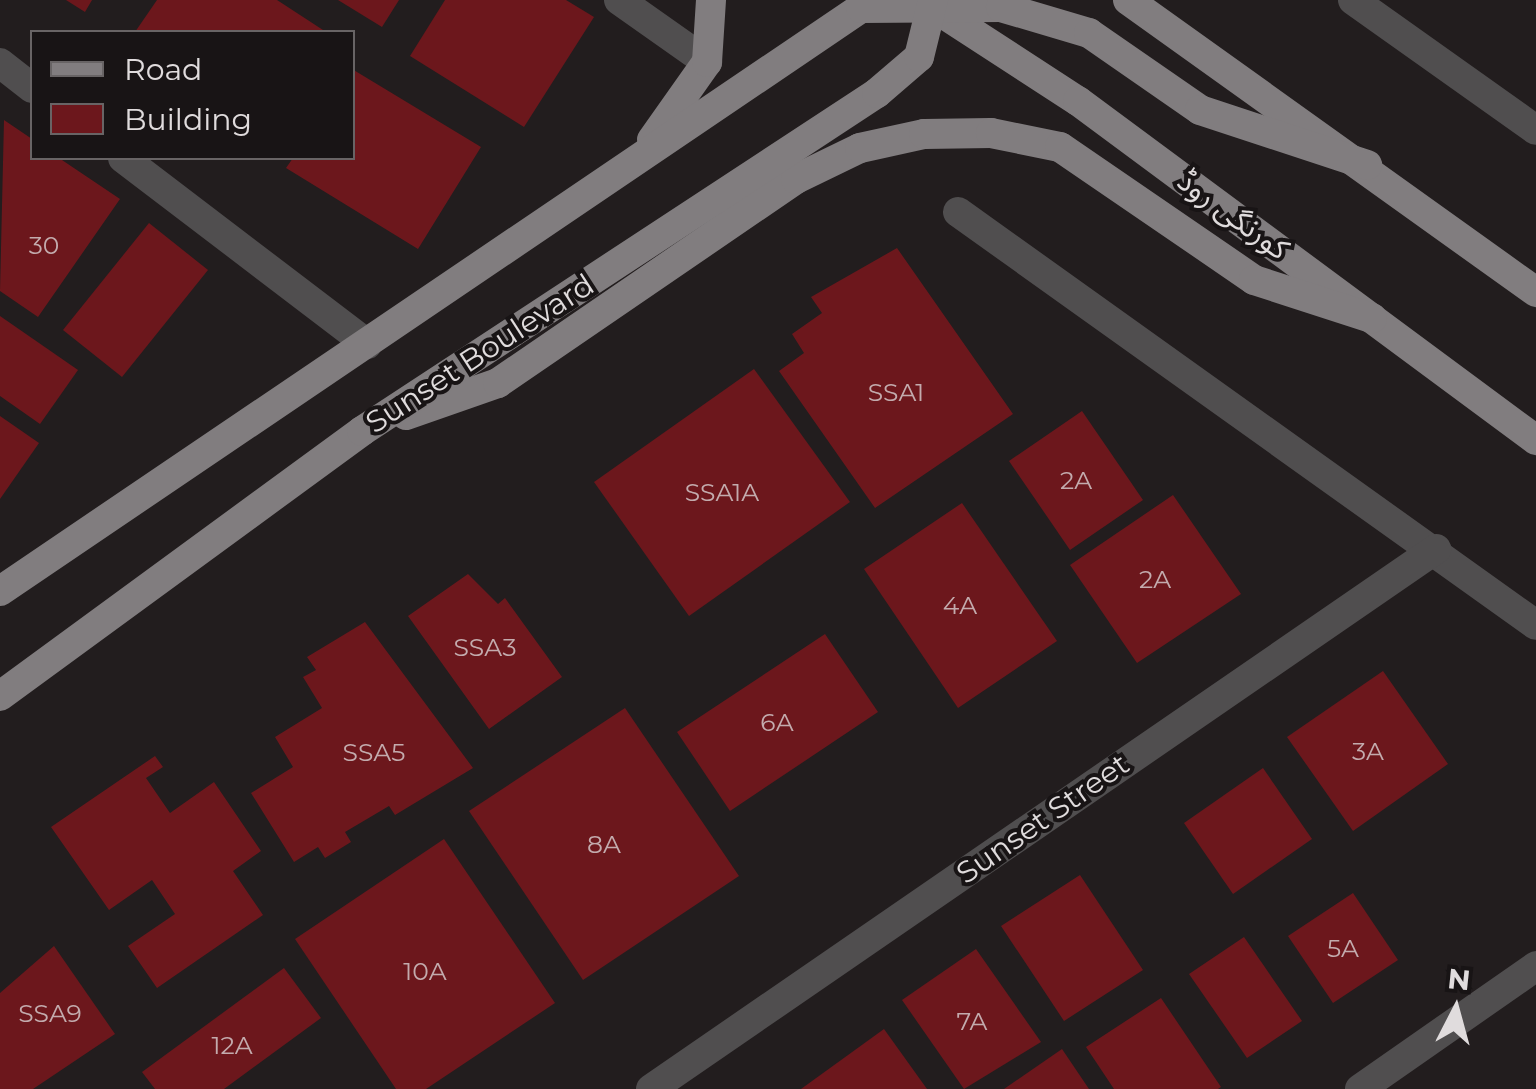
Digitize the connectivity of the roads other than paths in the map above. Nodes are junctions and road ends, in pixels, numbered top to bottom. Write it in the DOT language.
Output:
graph roads {
  1 [pos="619,0"];
  2 [pos="710,0"];
  3 [pos="1128,0"];
  4 [pos="1353,0"];
  5 [pos="930,3"];
  6 [pos="707,62"];
  7 [pos="0,64"];
  8 [pos="30,86"];
  9 [pos="1536,130"];
  10 [pos="638,159"];
  11 [pos="126,160"];
  12 [pos="1368,165"];
  13 [pos="958,212"];
  14 [pos="1536,292"];
  15 [pos="1372,318"];
  16 [pos="367,344"];
  17 [pos="362,431"];
  18 [pos="1536,440"];
  19 [pos="1436,548"];
  20 [pos="4,582"];
  21 [pos="1536,625"];
  22 [pos="0,696"];
  23 [pos="1536,966"];
  24 [pos="651,1089"];
  25 [pos="1360,1089"];
  1 -- 6 [label="street"];
  2 -- 6 [label="main road"];
  3 -- 12 [label="main road"];
  4 -- 9 [label="street"];
  5 -- 10 [label="main road"];
  5 -- 12 [label="main road"];
  5 -- 15 [label="main road, کورنگی روڈ"];
  5 -- 17 [label="main road, Sunset Boulevard"];
  6 -- 10 [label="main road"];
  7 -- 8 [label="street"];
  10 -- 16 [label="main road"];
  11 -- 16 [label="street"];
  12 -- 14 [label="main road"];
  13 -- 19 [label="street"];
  15 -- 17 [label="main road"];
  15 -- 18 [label="main road, کورنگی روڈ"];
  16 -- 20 [label="main road"];
  17 -- 22 [label="main road, Sunset Boulevard"];
  19 -- 21 [label="street"];
  19 -- 24 [label="street, Sunset Street"];
  23 -- 25 [label="street"];
}
